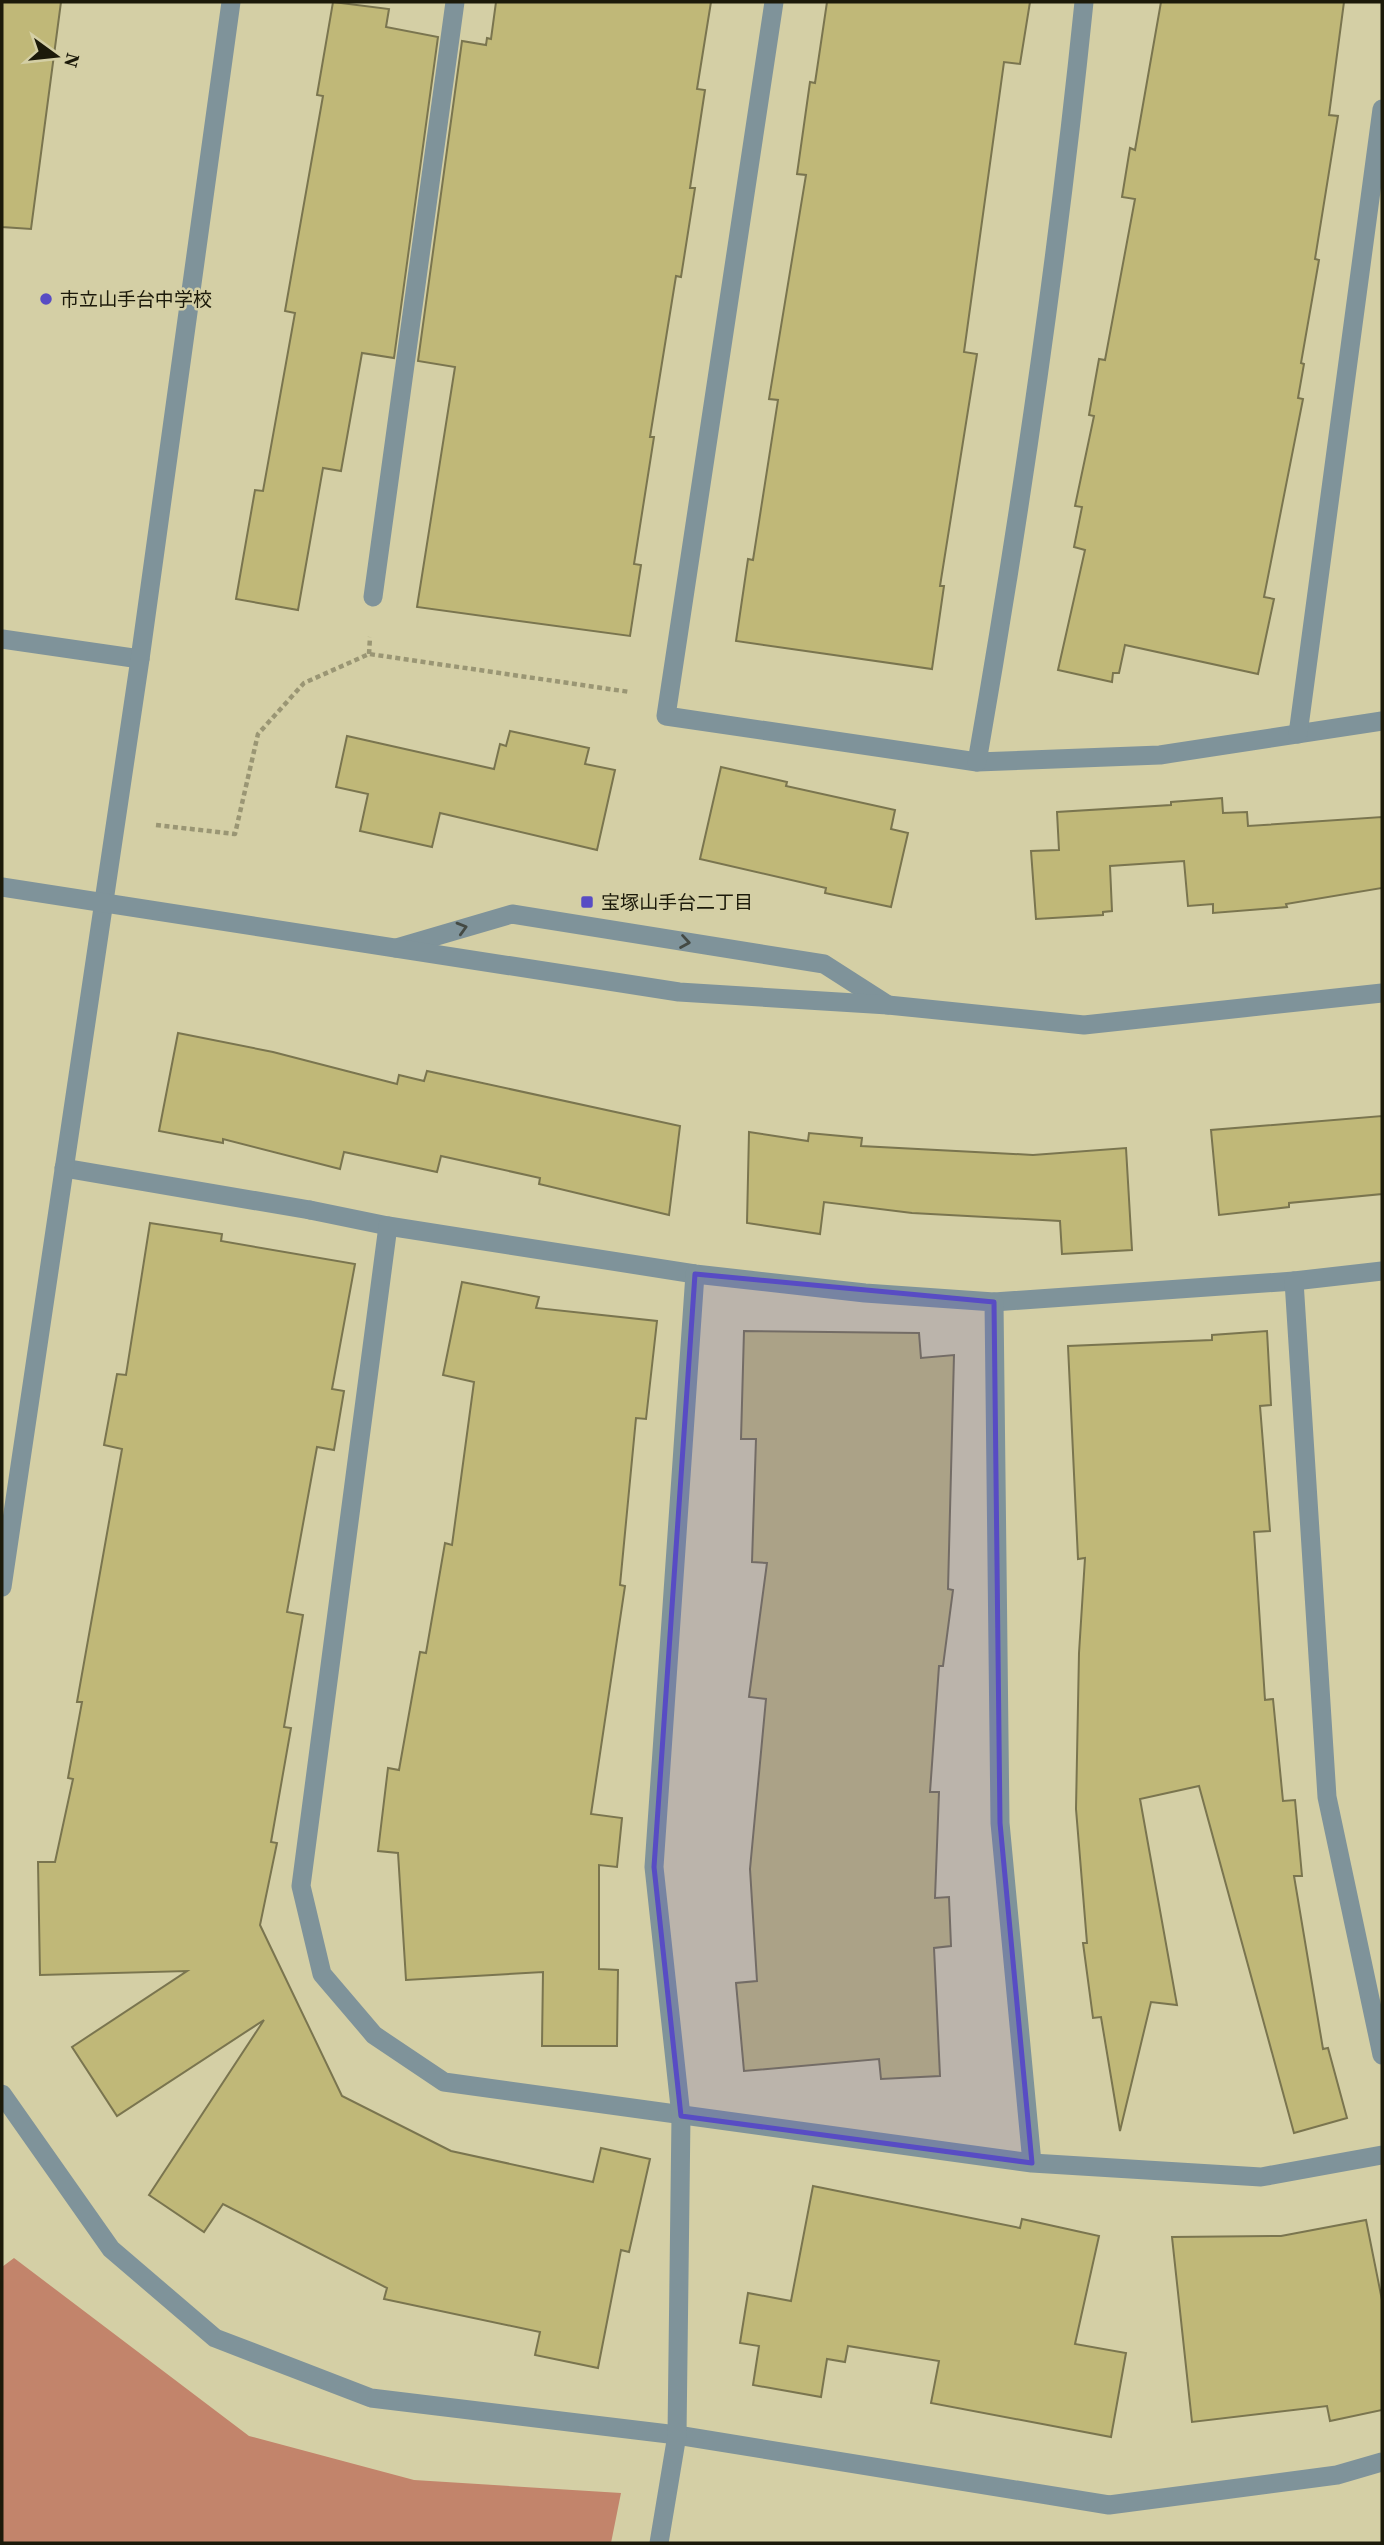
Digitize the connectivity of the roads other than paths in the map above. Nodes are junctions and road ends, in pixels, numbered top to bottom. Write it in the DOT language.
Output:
graph roads {
  1 [pos="232,2"];
  2 [pos="455,2"];
  3 [pos="774,2"];
  4 [pos="1084,2"];
  5 [pos="1382,109"];
  6 [pos="373,597"];
  7 [pos="2,639"];
  8 [pos="140,659"];
  9 [pos="1382,721"];
  10 [pos="1298,734"];
  11 [pos="977,762"];
  12 [pos="2,887"];
  13 [pos="104,902"];
  14 [pos="396,948"];
  15 [pos="1382,993"];
  16 [pos="888,1005"];
  17 [pos="64,1168"];
  18 [pos="388,1226"];
  19 [pos="1382,1271"];
  20 [pos="695,1275"];
  21 [pos="1294,1281"];
  22 [pos="994,1302"];
  23 [pos="2,1587"];
  24 [pos="1382,2055"];
  25 [pos="2,2095"];
  26 [pos="681,2116"];
  27 [pos="1382,2155"];
  28 [pos="1032,2163"];
  29 [pos="677,2435"];
  30 [pos="1382,2462"];
  31 [pos="659,2543"];
  1 -- 8 [label="street"];
  2 -- 6 [label="street"];
  3 -- 11 [label="street"];
  4 -- 11 [label="street"];
  5 -- 10 [label="street"];
  7 -- 8 [label="street"];
  8 -- 13 [label="street"];
  9 -- 10 [label="street"];
  10 -- 11 [label="street"];
  12 -- 13 [label="street"];
  13 -- 14 [label="street"];
  13 -- 17 [label="street"];
  14 -- 16 [label="street"];
  14 -- 16 [label="street, one-way"];
  15 -- 16 [label="street"];
  17 -- 18 [label="street"];
  17 -- 23 [label="street"];
  18 -- 20 [label="street"];
  18 -- 26 [label="street"];
  19 -- 21 [label="street"];
  20 -- 22 [label="street"];
  20 -- 26 [label="street"];
  21 -- 22 [label="street"];
  21 -- 24 [label="street"];
  22 -- 28 [label="street"];
  25 -- 29 [label="street"];
  26 -- 28 [label="street"];
  26 -- 29 [label="street"];
  27 -- 28 [label="street"];
  29 -- 30 [label="street"];
  29 -- 31 [label="street"];
}
